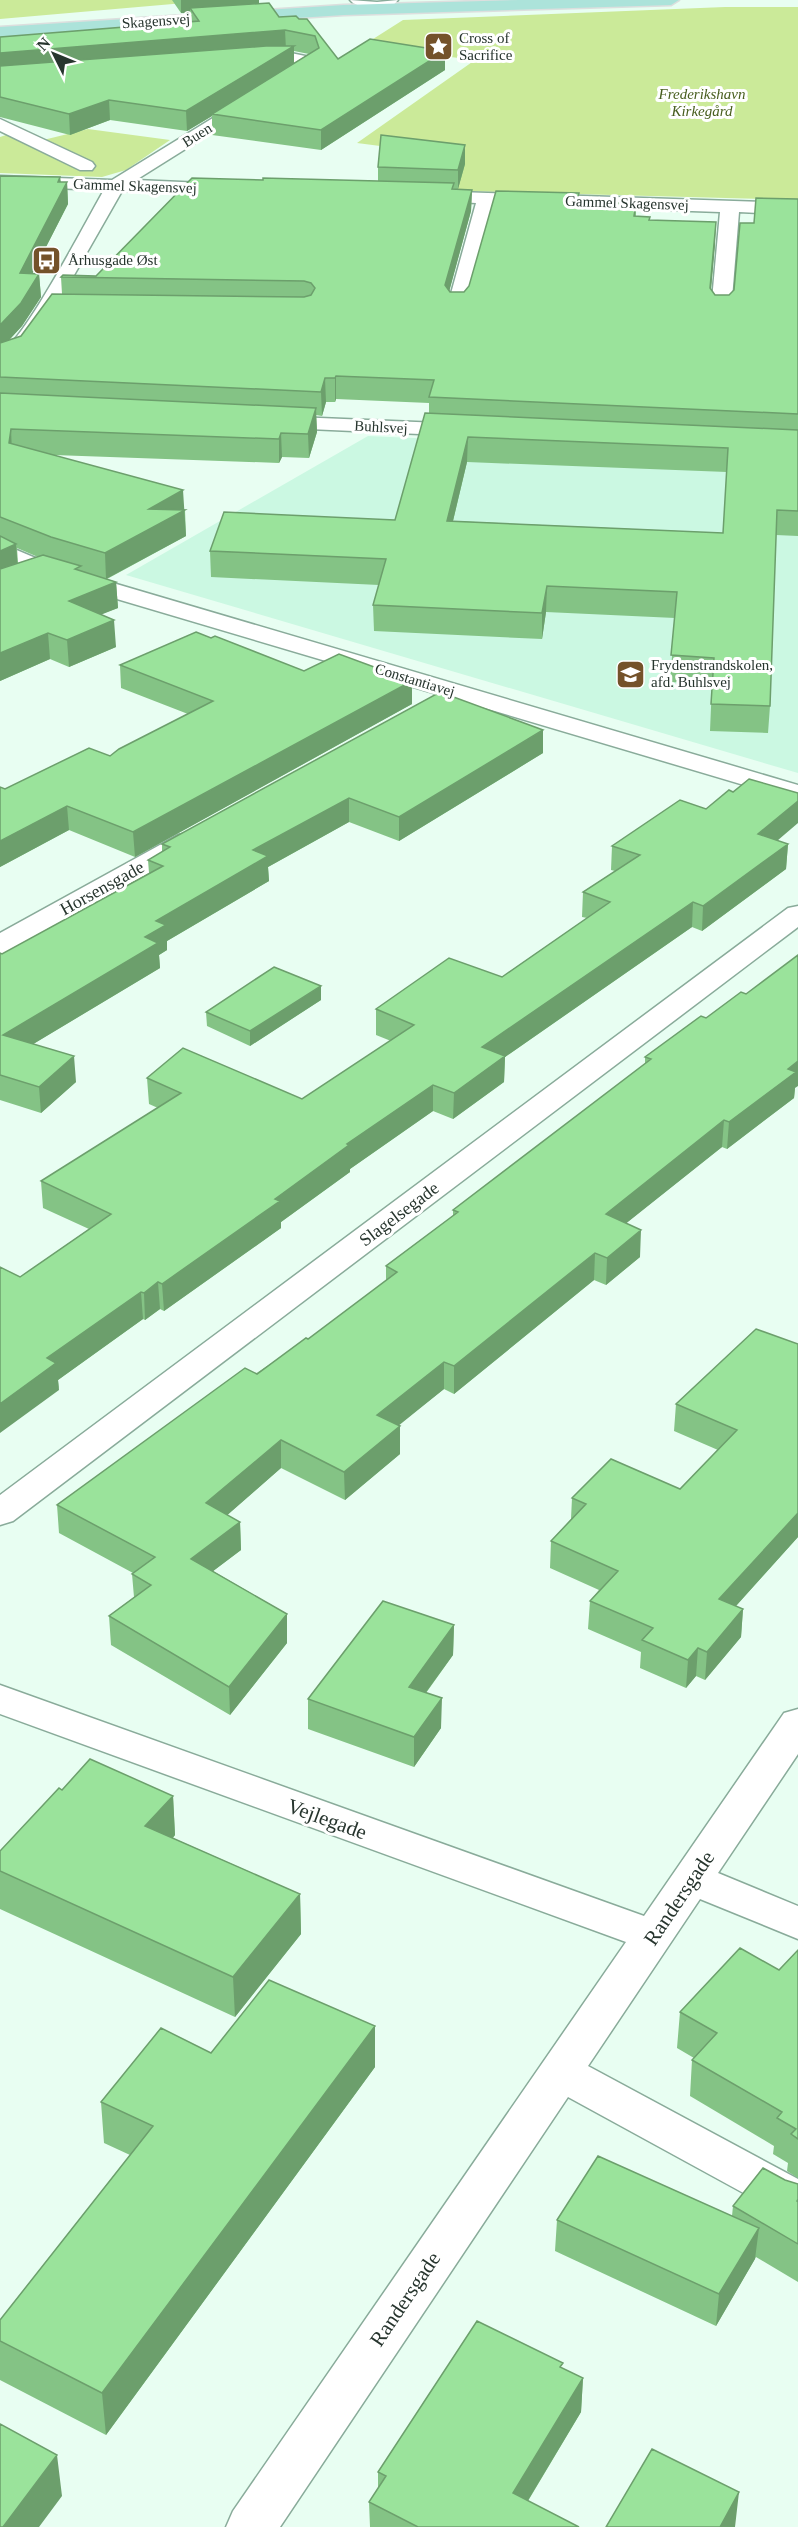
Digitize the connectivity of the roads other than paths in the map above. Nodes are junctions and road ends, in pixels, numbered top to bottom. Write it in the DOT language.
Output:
graph roads {
  1 [pos="358,0"];
  2 [pos="671,0"];
  3 [pos="381,3"];
  4 [pos="0,25"];
  5 [pos="0,32"];
  6 [pos="230,60"];
  7 [pos="0,124"];
  8 [pos="86,166"];
  9 [pos="0,181"];
  10 [pos="116,185"];
  11 [pos="245,189"];
  12 [pos="406,195"];
  13 [pos="487,198"];
  14 [pos="730,206"];
  15 [pos="798,209"];
  16 [pos="48,308"];
  17 [pos="71,308"];
  18 [pos="457,308"];
  19 [pos="721,311"];
  20 [pos="7,357"];
  21 [pos="0,376"];
  22 [pos="250,421"];
  23 [pos="488,432"];
  24 [pos="0,550"];
  25 [pos="44,570"];
  26 [pos="11,583"];
  27 [pos="457,692"];
  28 [pos="426,710"];
  29 [pos="798,794"];
  30 [pos="208,830"];
  31 [pos="798,914"];
  32 [pos="0,945"];
  33 [pos="0,1513"];
  34 [pos="0,1699"];
  35 [pos="798,1724"];
  36 [pos="692,1879"];
  37 [pos="798,1923"];
  38 [pos="654,1936"];
  39 [pos="560,2072"];
  40 [pos="798,2201"];
  41 [pos="251,2527"];
  1 -- 3 [label="main road, Skagensvej"];
  1 -- 4 [label="main road, Skagensvej"];
  2 -- 3 [label="main road, Skagensvej"];
  3 -- 5 [label="main road, Skagensvej"];
  6 -- 10 [label="street, Buen"];
  7 -- 8 [label="street"];
  9 -- 10 [label="street, Gammel Skagensvej"];
  10 -- 11 [label="street, Gammel Skagensvej"];
  10 -- 16 [label="street"];
  12 -- 13 [label="street, Gammel Skagensvej"];
  13 -- 14 [label="street, Gammel Skagensvej"];
  13 -- 18 [label="street"];
  14 -- 15 [label="street, Gammel Skagensvej"];
  14 -- 19 [label="street"];
  16 -- 17 [label="street"];
  16 -- 20 [label="street"];
  20 -- 21 [label="street"];
  22 -- 23 [label="street, Buhlsvej"];
  24 -- 25 [label="street, Constantiavej"];
  25 -- 26 [label="street"];
  25 -- 27 [label="street, Constantiavej"];
  27 -- 28 [label="street"];
  27 -- 29 [label="street, Constantiavej"];
  30 -- 32 [label="street, Horsensgade"];
  31 -- 33 [label="street, Slagelsegade"];
  34 -- 38 [label="street, Vejlegade"];
  35 -- 36 [label="street, Randersgade"];
  36 -- 37 [label="street"];
  36 -- 38 [label="street, Randersgade"];
  38 -- 39 [label="street, Randersgade"];
  39 -- 40 [label="street"];
  39 -- 41 [label="street, Randersgade"];
}
